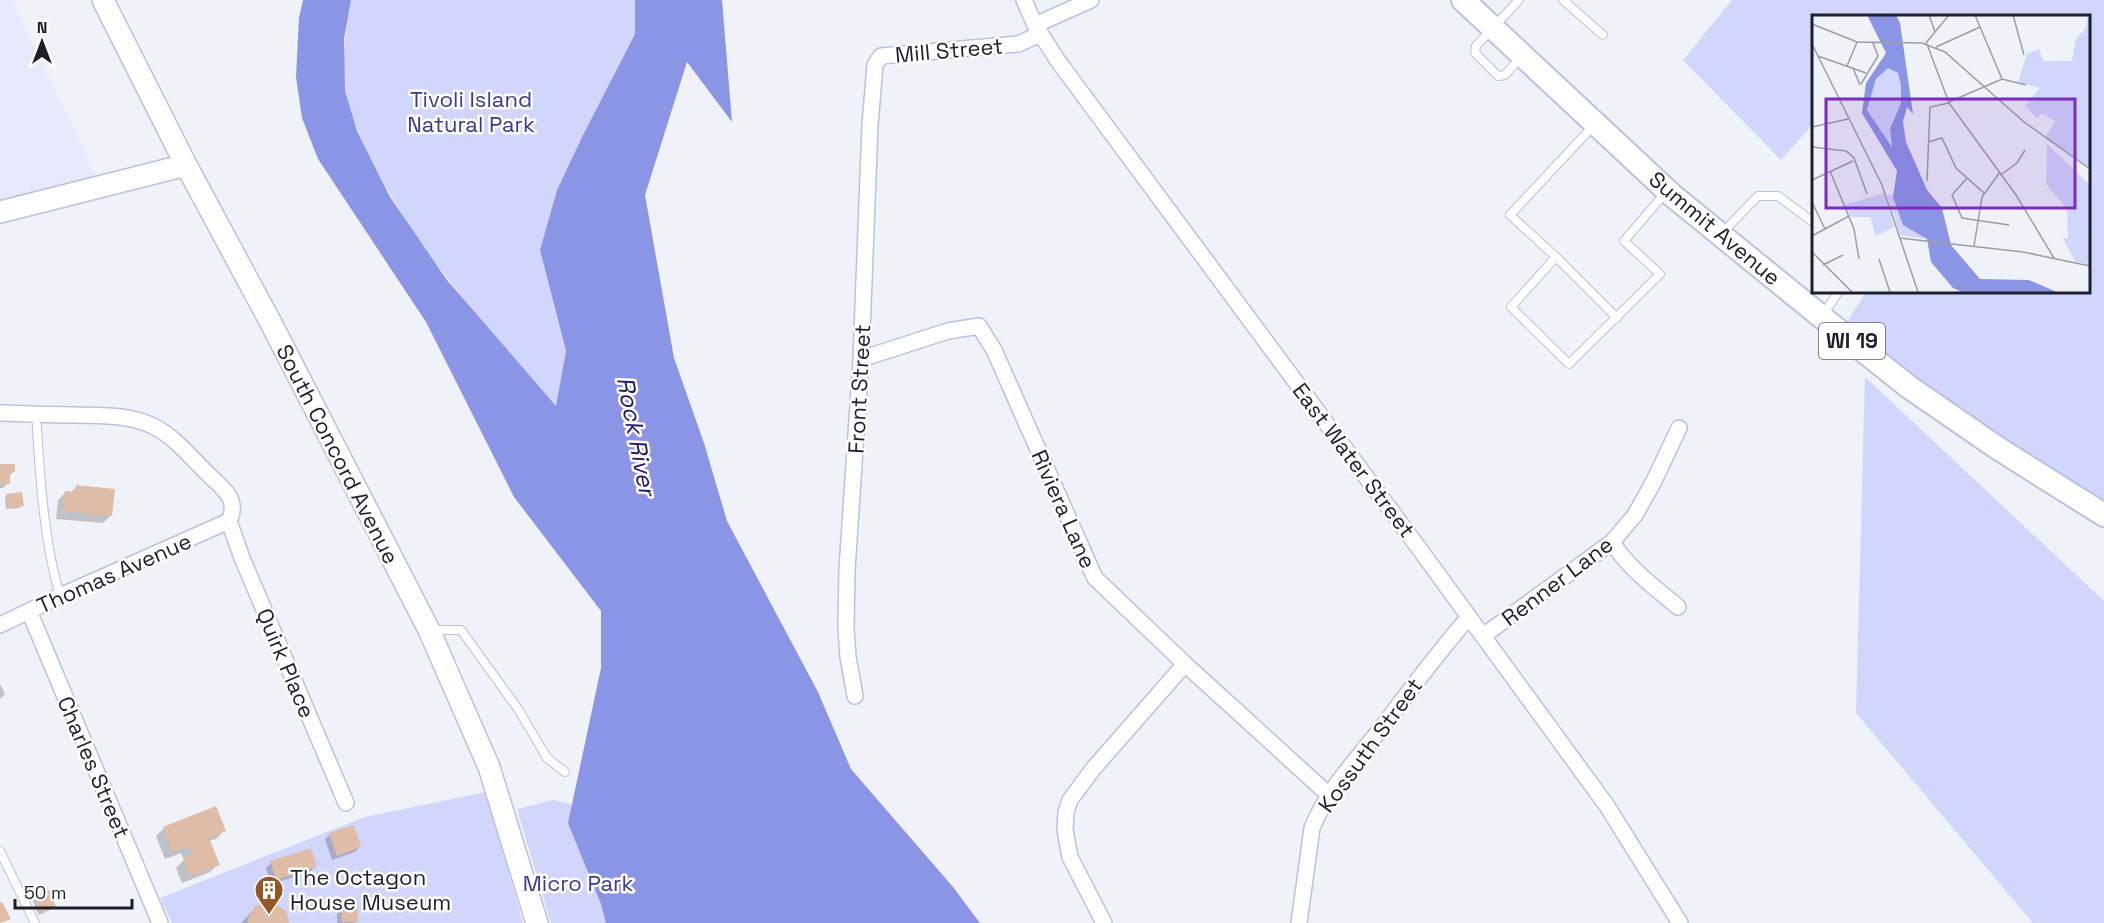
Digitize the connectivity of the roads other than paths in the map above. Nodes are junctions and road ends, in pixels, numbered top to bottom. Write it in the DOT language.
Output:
graph roads {
  1 [pos="104,0"];
  2 [pos="1024,0"];
  3 [pos="1091,0"];
  4 [pos="1463,0"];
  5 [pos="1518,0"];
  6 [pos="1563,0"];
  7 [pos="1493,28"];
  8 [pos="1038,29"];
  9 [pos="1603,35"];
  10 [pos="1522,56"];
  11 [pos="874,81"];
  12 [pos="1596,123"];
  13 [pos="186,165"];
  14 [pos="1667,190"];
  15 [pos="0,212"];
  16 [pos="1812,221"];
  17 [pos="1721,234"];
  18 [pos="1556,258"];
  19 [pos="1838,292"];
  20 [pos="1822,316"];
  21 [pos="1617,318"];
  22 [pos="861,359"];
  23 [pos="0,413"];
  24 [pos="36,414"];
  25 [pos="1679,428"];
  26 [pos="2104,515"];
  27 [pos="229,521"];
  28 [pos="1612,542"];
  29 [pos="60,596"];
  30 [pos="1678,606"];
  31 [pos="29,611"];
  32 [pos="1469,617"];
  33 [pos="0,625"];
  34 [pos="429,630"];
  35 [pos="1483,636"];
  36 [pos="1185,664"];
  37 [pos="855,696"];
  38 [pos="565,772"];
  39 [pos="1330,796"];
  40 [pos="346,803"];
  41 [pos="0,851"];
  42 [pos="35,923"];
  43 [pos="160,923"];
  44 [pos="537,923"];
  45 [pos="1104,923"];
  46 [pos="1299,923"];
  47 [pos="1680,923"];
  1 -- 13 [label="street, South Concord Avenue"];
  2 -- 8 [label="street, East Water Street"];
  3 -- 8 [label="street"];
  4 -- 7 [label="main road, Summit Avenue / WI 19"];
  5 -- 7 [label="lane"];
  6 -- 9 [label="lane"];
  7 -- 10 [label="main road, Summit Avenue / WI 19"];
  7 -- 10 [label="lane"];
  8 -- 11 [label="street, Mill Street"];
  8 -- 32 [label="street, East Water Street"];
  10 -- 12 [label="main road, Summit Avenue / WI 19"];
  11 -- 22 [label="street, Front Street"];
  12 -- 14 [label="main road, Summit Avenue / WI 19"];
  12 -- 18 [label="lane"];
  13 -- 15 [label="street"];
  13 -- 34 [label="street, South Concord Avenue"];
  14 -- 17 [label="main road, Summit Avenue / WI 19"];
  14 -- 21 [label="lane"];
  16 -- 17 [label="lane"];
  17 -- 20 [label="main road, Summit Avenue / WI 19"];
  18 -- 21 [label="lane"];
  18 -- 21 [label="lane"];
  19 -- 20 [label="lane"];
  20 -- 26 [label="main road, Summit Avenue / WI 19"];
  22 -- 36 [label="street, Riviera Lane"];
  22 -- 37 [label="street, Front Street"];
  23 -- 24 [label="street"];
  24 -- 27 [label="street, Quirk Place"];
  24 -- 29 [label="lane"];
  25 -- 28 [label="street, Renner Lane"];
  27 -- 29 [label="street, Thomas Avenue"];
  27 -- 40 [label="street, Quirk Place"];
  28 -- 30 [label="street"];
  28 -- 35 [label="street, Renner Lane"];
  29 -- 31 [label="street, Thomas Avenue"];
  31 -- 33 [label="street, Thomas Avenue"];
  31 -- 43 [label="street, Charles Street"];
  32 -- 35 [label="street, East Water Street"];
  32 -- 39 [label="street, Kossuth Street"];
  34 -- 38 [label="lane"];
  34 -- 44 [label="street, South Concord Avenue"];
  35 -- 47 [label="street, East Water Street"];
  36 -- 39 [label="street, Riviera Lane"];
  36 -- 45 [label="street"];
  39 -- 46 [label="street, Kossuth Street"];
  41 -- 42 [label="lane"];
}
